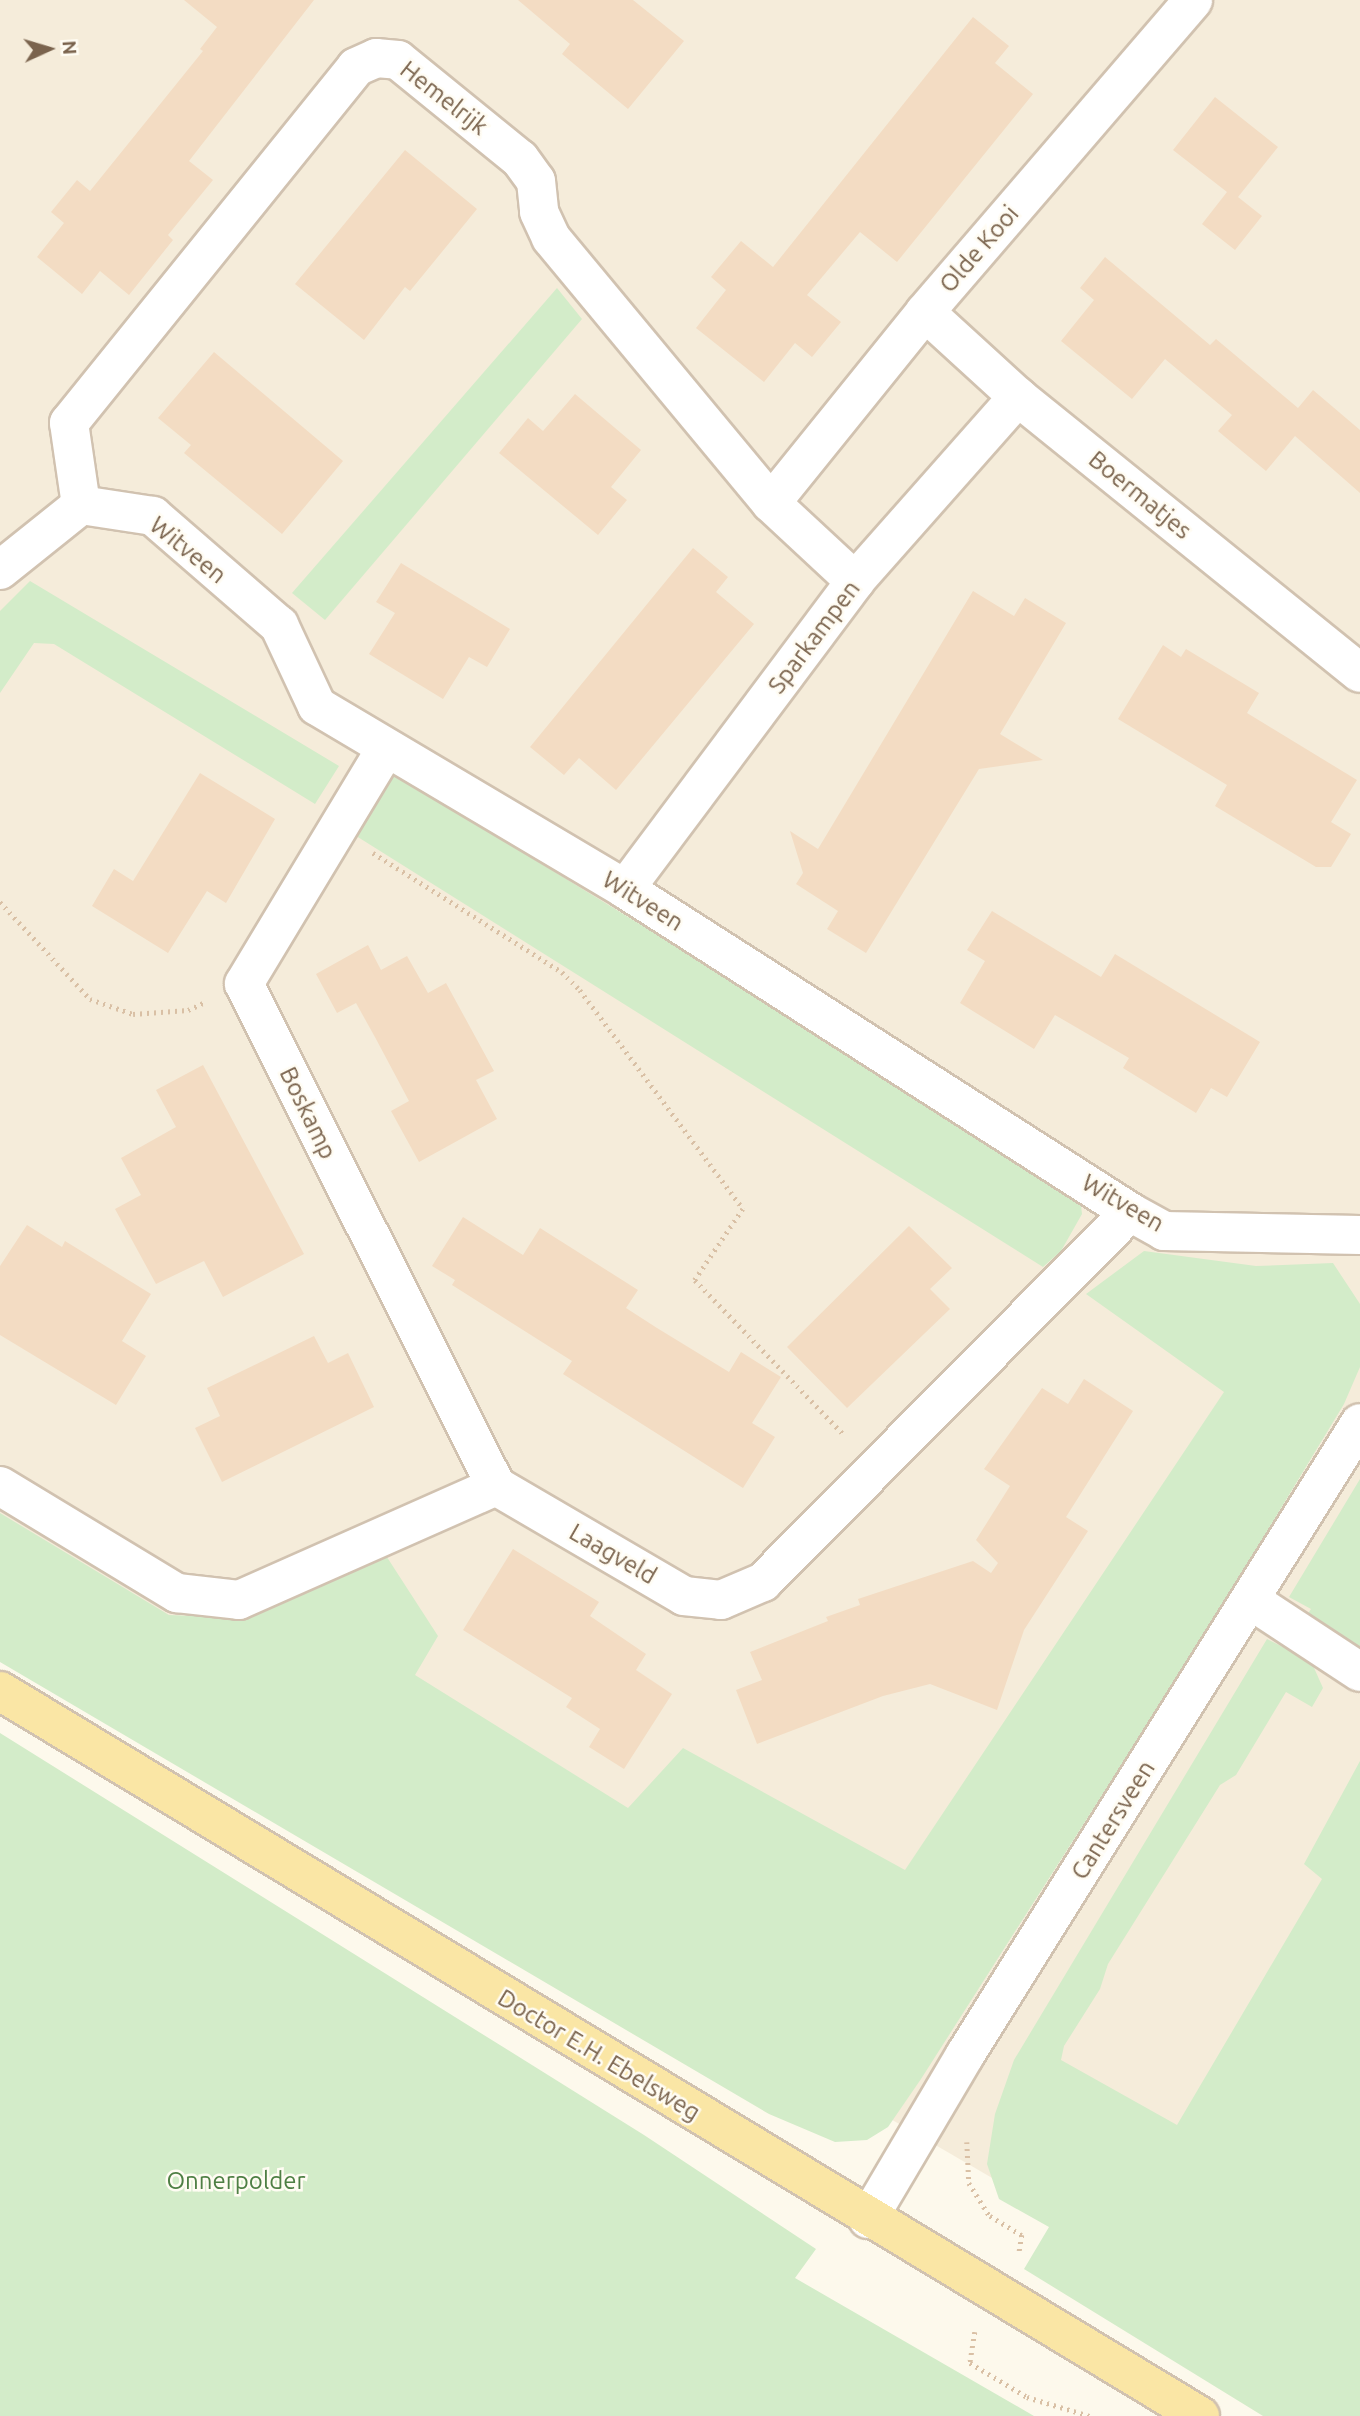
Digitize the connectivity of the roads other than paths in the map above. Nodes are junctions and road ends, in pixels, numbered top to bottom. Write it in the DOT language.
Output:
graph roads {
  1 [pos="1193,0"];
  2 [pos="925,312"];
  3 [pos="1018,397"];
  4 [pos="771,503"];
  5 [pos="81,505"];
  6 [pos="0,570"];
  7 [pos="855,581"];
  8 [pos="1360,673"];
  9 [pos="386,750"];
  10 [pos="625,889"];
  11 [pos="1129,1212"];
  12 [pos="1360,1235"];
  13 [pos="1360,1423"];
  14 [pos="0,1486"];
  15 [pos="496,1486"];
  16 [pos="1252,1601"];
  17 [pos="1360,1672"];
  18 [pos="0,1690"];
  19 [pos="868,2219"];
  20 [pos="1200,2416"];
  1 -- 2 [label="street, Olde Kooi"];
  2 -- 3 [label="street, Boermatjes"];
  2 -- 4 [label="street, Olde Kooi"];
  3 -- 7 [label="street, Sparkampen"];
  3 -- 8 [label="street, Boermatjes"];
  4 -- 5 [label="street, Hemelrijk"];
  4 -- 7 [label="street, Hemelrijk"];
  5 -- 6 [label="street"];
  5 -- 9 [label="street, Witveen"];
  7 -- 10 [label="street, Sparkampen"];
  9 -- 10 [label="street, Witveen"];
  9 -- 15 [label="street, Boskamp"];
  10 -- 11 [label="street, Witveen"];
  11 -- 12 [label="street, Witveen"];
  11 -- 15 [label="street, Laagveld"];
  13 -- 16 [label="street, Cantersveen"];
  14 -- 15 [label="street"];
  16 -- 17 [label="street"];
  16 -- 19 [label="street, Cantersveen"];
  18 -- 19 [label="main road, Doctor E.H. Ebelsweg"];
  19 -- 20 [label="main road, Doctor E.H. Ebelsweg"];
}
